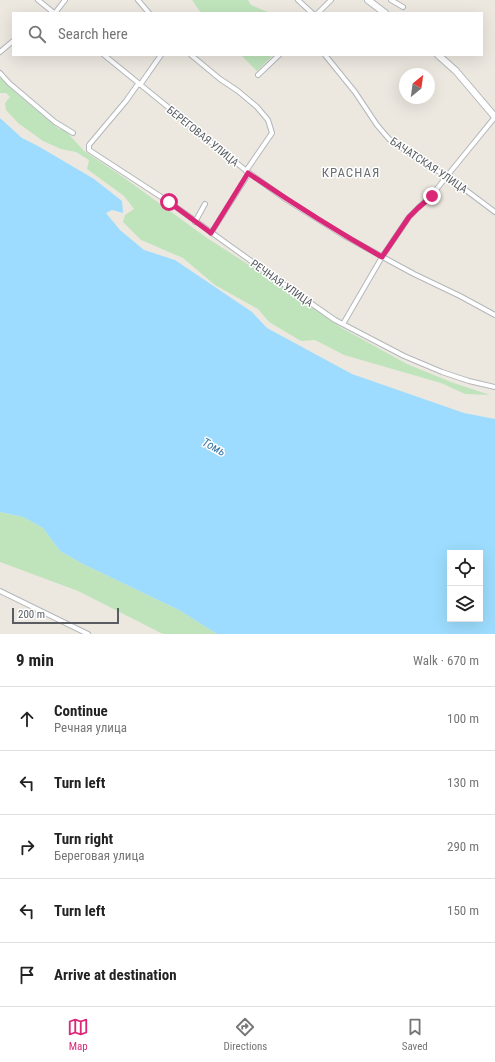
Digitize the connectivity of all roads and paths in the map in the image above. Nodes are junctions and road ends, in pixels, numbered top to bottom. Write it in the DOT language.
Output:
graph roads {
  1 [pos="38,0"];
  2 [pos="65,0"];
  3 [pos="138,0"];
  4 [pos="298,0"];
  5 [pos="331,0"];
  6 [pos="368,0"];
  7 [pos="391,0"];
  8 [pos="403,7"];
  9 [pos="52,12"];
  10 [pos="148,12"];
  11 [pos="311,12"];
  12 [pos="319,12"];
  13 [pos="384,12"];
  14 [pos="12,42"];
  15 [pos="0,52"];
  16 [pos="105,56"];
  17 [pos="160,56"];
  18 [pos="192,56"];
  19 [pos="278,56"];
  20 [pos="326,56"];
  21 [pos="439,56"];
  22 [pos="0,73"];
  23 [pos="258,75"];
  24 [pos="139,85"];
  25 [pos="495,117"];
  26 [pos="73,133"];
  27 [pos="247,172"];
  28 [pos="447,176"];
  29 [pos="205,204"];
  30 [pos="495,212"];
  31 [pos="195,222"];
  32 [pos="211,233"];
  33 [pos="382,257"];
  34 [pos="495,315"];
  35 [pos="343,324"];
  36 [pos="495,387"];
  37 [pos="0,591"];
  38 [pos="88,634"];
  1 -- 9 [label="street"];
  2 -- 9 [label="street"];
  3 -- 10 [label="street"];
  4 -- 11 [label="street"];
  5 -- 12 [label="street"];
  6 -- 13 [label="street"];
  7 -- 8 [label="street"];
  14 -- 15 [label="street"];
  16 -- 24 [label="street, БЕРЕГОВАЯ УЛИЦА"];
  17 -- 24 [label="street"];
  18 -- 27 [label="street"];
  19 -- 23 [label="street"];
  20 -- 28 [label="street, БАЧАТСКАЯ УЛИЦА"];
  21 -- 25 [label="street"];
  22 -- 26 [label="street"];
  24 -- 27 [label="street, БЕРЕГОВАЯ УЛИЦА"];
  24 -- 31 [label="street, РЕЧНАЯ УЛИЦА"];
  25 -- 28 [label="street"];
  27 -- 32 [label="street"];
  27 -- 33 [label="street, БЕРЕГОВАЯ УЛИЦА"];
  28 -- 30 [label="street, БАЧАТСКАЯ УЛИЦА"];
  28 -- 33 [label="street"];
  29 -- 31 [label="street"];
  31 -- 32 [label="street, РЕЧНАЯ УЛИЦА"];
  32 -- 35 [label="street, РЕЧНАЯ УЛИЦА"];
  33 -- 34 [label="street, БЕРЕГОВАЯ УЛИЦА"];
  33 -- 35 [label="street"];
  35 -- 36 [label="street, РЕЧНАЯ УЛИЦА"];
  37 -- 38 [label="street"];
}
